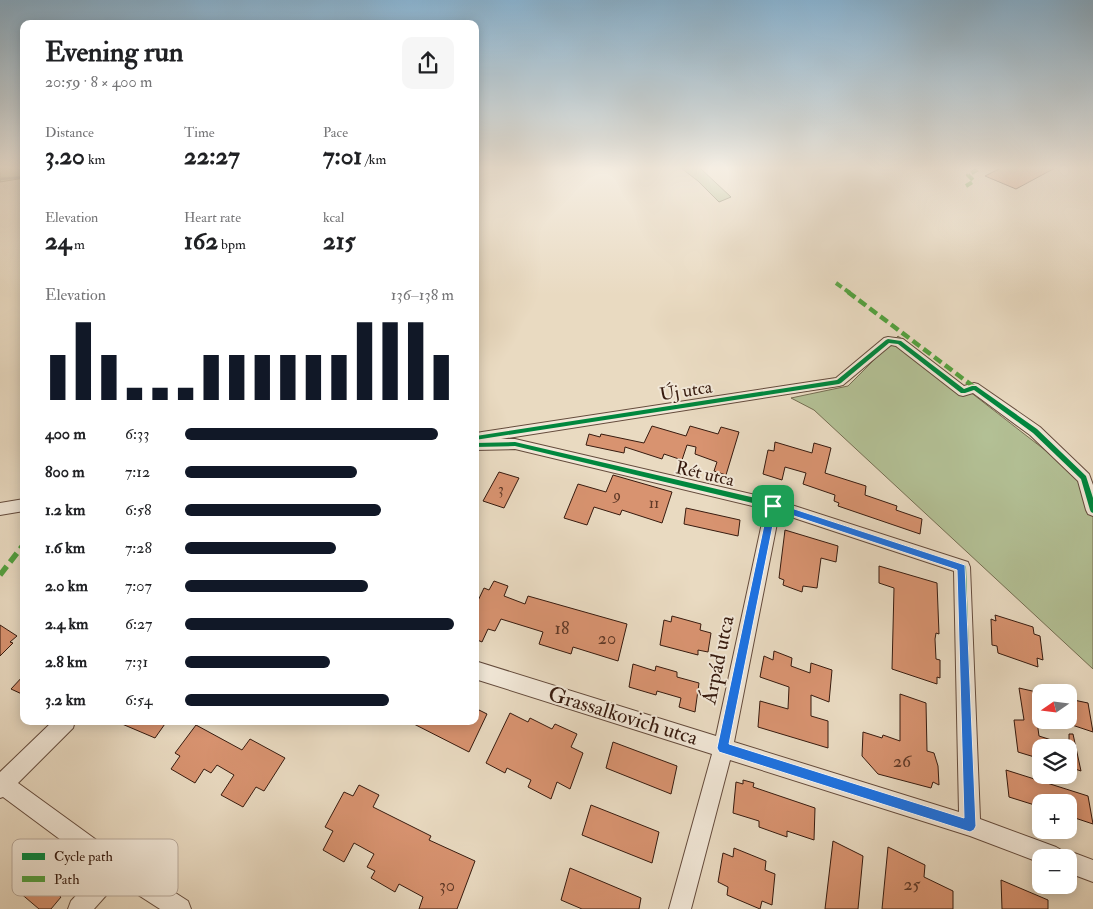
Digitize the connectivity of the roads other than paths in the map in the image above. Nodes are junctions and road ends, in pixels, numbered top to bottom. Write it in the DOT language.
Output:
graph roads {
  1 [pos="479,437"];
  2 [pos="479,445"];
  3 [pos="20,506"];
  4 [pos="773,506"];
  5 [pos="0,509"];
  6 [pos="1093,510"];
  7 [pos="479,671"];
  8 [pos="62,725"];
  9 [pos="723,748"];
  10 [pos="1,785"];
  11 [pos="970,826"];
  12 [pos="76,839"];
  13 [pos="1032,849"];
  14 [pos="1077,865"];
  15 [pos="1093,871"];
  16 [pos="91,896"];
  17 [pos="160,896"];
  18 [pos="79,909"];
  19 [pos="180,909"];
  20 [pos="680,909"];
  1 -- 6 [label="street, Új utca"];
  2 -- 4 [label="street, Rét utca"];
  3 -- 5 [label="street"];
  4 -- 9 [label="street, Árpád utca"];
  4 -- 11 [label="street, Rét utca"];
  7 -- 9 [label="street, Grassalkovich utca"];
  8 -- 10 [label="street"];
  9 -- 11 [label="street, Grassalkovich utca"];
  9 -- 20 [label="street, Árpád utca"];
  10 -- 12 [label="street"];
  11 -- 13 [label="street, Grassalkovich utca"];
  14 -- 15 [label="street"];
  16 -- 18 [label="street"];
  17 -- 19 [label="street"];
}
